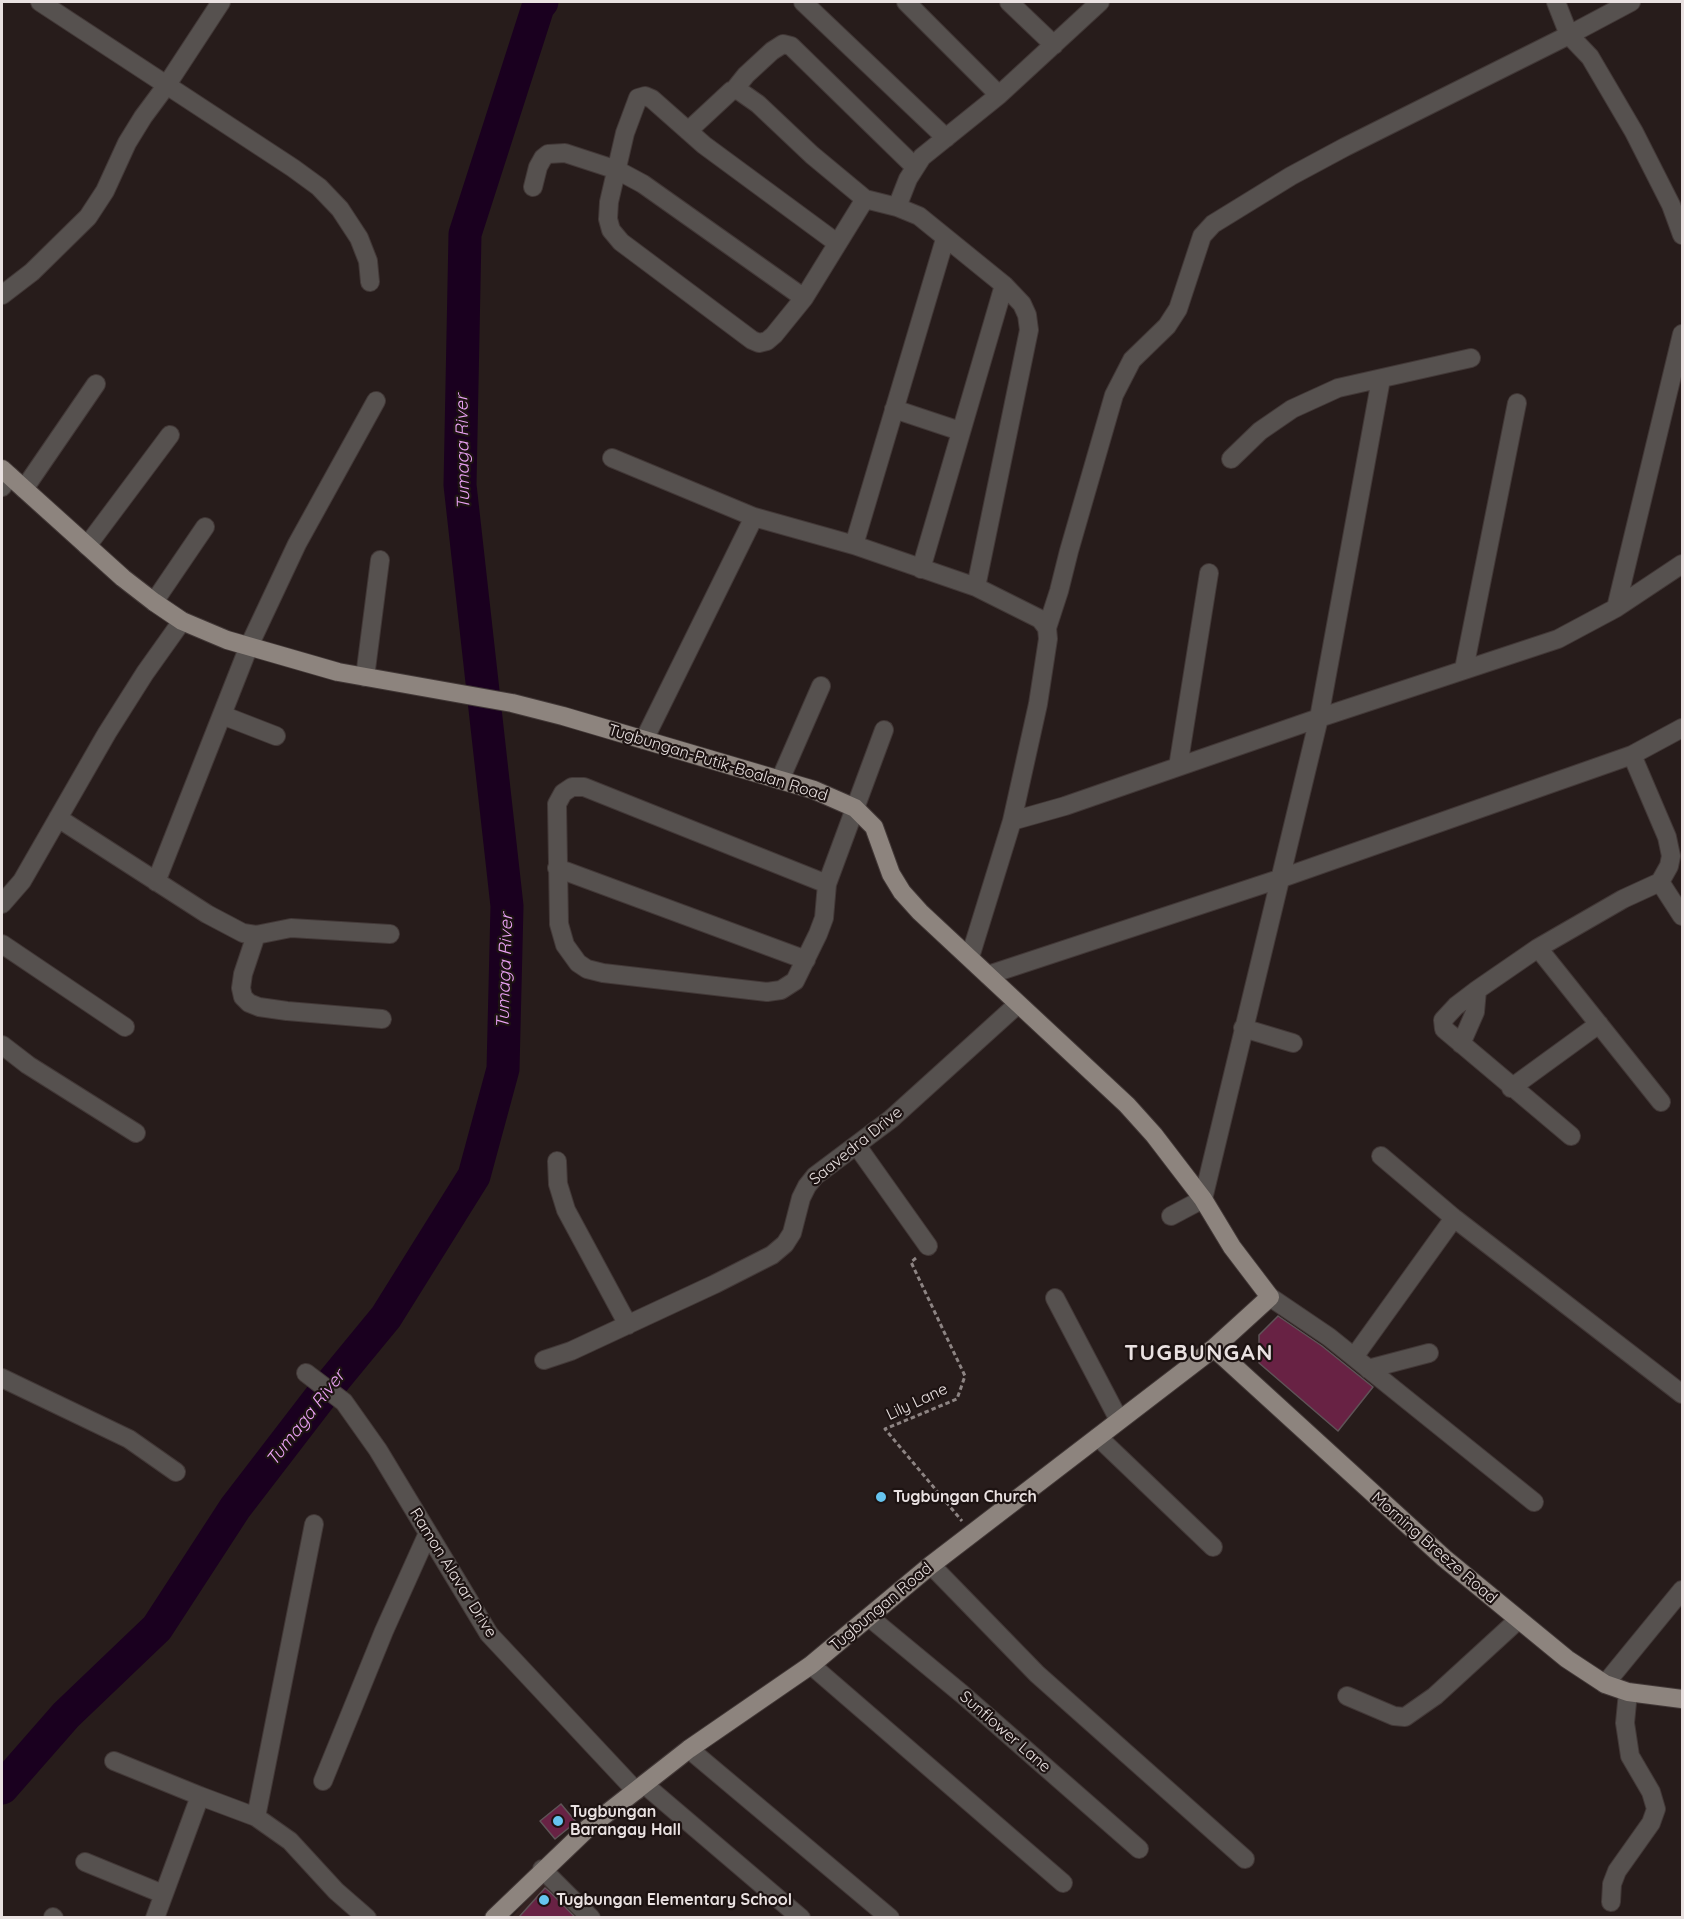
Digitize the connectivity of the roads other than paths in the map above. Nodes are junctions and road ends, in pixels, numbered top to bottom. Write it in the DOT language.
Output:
graph roads {
  1 [pos="40,2"];
  2 [pos="221,2"];
  3 [pos="803,2"];
  4 [pos="906,2"];
  5 [pos="1009,2"];
  6 [pos="1100,2"];
  7 [pos="1556,2"];
  8 [pos="1631,2"];
  9 [pos="1569,34"];
  10 [pos="1054,45"];
  11 [pos="166,86"];
  12 [pos="734,90"];
  13 [pos="999,95"];
  14 [pos="688,131"];
  15 [pos="946,138"];
  16 [pos="915,167"];
  17 [pos="617,170"];
  18 [pos="533,187"];
  19 [pos="865,199"];
  20 [pos="897,207"];
  21 [pos="1683,235"];
  22 [pos="945,239"];
  23 [pos="837,243"];
  24 [pos="370,282"];
  25 [pos="1004,285"];
  26 [pos="2,295"];
  27 [pos="804,298"];
  28 [pos="1683,334"];
  29 [pos="1471,358"];
  30 [pos="1381,379"];
  31 [pos="96,384"];
  32 [pos="376,401"];
  33 [pos="1517,403"];
  34 [pos="894,409"];
  35 [pos="960,431"];
  36 [pos="170,435"];
  37 [pos="612,458"];
  38 [pos="1232,459"];
  39 [pos="9,480"];
  40 [pos="754,517"];
  41 [pos="205,527"];
  42 [pos="854,545"];
  43 [pos="87,546"];
  44 [pos="380,560"];
  45 [pos="1683,564"];
  46 [pos="921,568"];
  47 [pos="1209,573"];
  48 [pos="976,587"];
  49 [pos="154,602"];
  50 [pos="1616,608"];
  51 [pos="182,621"];
  52 [pos="1047,628"];
  53 [pos="249,646"];
  54 [pos="1464,669"];
  55 [pos="365,677"];
  56 [pos="820,686"];
  57 [pos="222,715"];
  58 [pos="1319,718"];
  59 [pos="1683,728"];
  60 [pos="884,730"];
  61 [pos="276,736"];
  62 [pos="644,740"];
  63 [pos="1632,755"];
  64 [pos="1178,767"];
  65 [pos="780,780"];
  66 [pos="855,808"];
  67 [pos="58,818"];
  68 [pos="1012,821"];
  69 [pos="1677,855"];
  70 [pos="557,868"];
  71 [pos="1279,879"];
  72 [pos="156,882"];
  73 [pos="1660,882"];
  74 [pos="827,884"];
  75 [pos="2,904"];
  76 [pos="1683,916"];
  77 [pos="390,934"];
  78 [pos="256,935"];
  79 [pos="2,944"];
  80 [pos="1538,948"];
  81 [pos="970,957"];
  82 [pos="806,960"];
  83 [pos="988,975"];
  84 [pos="1476,990"];
  85 [pos="1018,1004"];
  86 [pos="381,1019"];
  87 [pos="1599,1024"];
  88 [pos="125,1028"];
  89 [pos="1243,1028"];
  90 [pos="1293,1043"];
  91 [pos="1461,1044"];
  92 [pos="2,1045"];
  93 [pos="1511,1088"];
  94 [pos="1661,1102"];
  95 [pos="136,1133"];
  96 [pos="1571,1136"];
  97 [pos="857,1146"];
  98 [pos="1381,1156"];
  99 [pos="557,1161"];
  100 [pos="1203,1199"];
  101 [pos="1171,1216"];
  102 [pos="1454,1218"];
  103 [pos="928,1246"];
  104 [pos="1270,1297"];
  105 [pos="1055,1298"];
  106 [pos="628,1325"];
  107 [pos="1214,1348"];
  108 [pos="1429,1353"];
  109 [pos="1354,1357"];
  110 [pos="544,1360"];
  111 [pos="1368,1369"];
  112 [pos="306,1373"];
  113 [pos="2,1378"];
  114 [pos="1683,1394"];
  115 [pos="1119,1420"];
  116 [pos="1098,1437"];
  117 [pos="176,1472"];
  118 [pos="1534,1502"];
  119 [pos="314,1524"];
  120 [pos="428,1533"];
  121 [pos="1213,1547"];
  122 [pos="931,1565"];
  123 [pos="1683,1590"];
  124 [pos="869,1617"];
  125 [pos="1518,1620"];
  126 [pos="811,1665"];
  127 [pos="1605,1684"];
  128 [pos="1628,1692"];
  129 [pos="1347,1696"];
  130 [pos="1683,1699"];
  131 [pos="689,1749"];
  132 [pos="114,1761"];
  133 [pos="323,1780"];
  134 [pos="640,1788"];
  135 [pos="200,1796"];
  136 [pos="256,1817"];
  137 [pos="1139,1849"];
  138 [pos="1245,1859"];
  139 [pos="85,1862"];
  140 [pos="542,1869"];
  141 [pos="1063,1883"];
  142 [pos="163,1894"];
  143 [pos="1611,1902"];
  144 [pos="155,1917"];
  145 [pos="367,1917"];
  146 [pos="494,1917"];
  147 [pos="591,1917"];
  148 [pos="801,1917"];
  149 [pos="890,1917"];
  1 -- 11 [label="street"];
  2 -- 11 [label="street"];
  3 -- 15 [label="street"];
  4 -- 13 [label="street"];
  5 -- 10 [label="street"];
  6 -- 10 [label="street"];
  7 -- 9 [label="street"];
  8 -- 9 [label="street"];
  9 -- 21 [label="street"];
  9 -- 52 [label="street"];
  10 -- 13 [label="street"];
  11 -- 24 [label="street"];
  11 -- 26 [label="street"];
  12 -- 14 [label="street"];
  12 -- 16 [label="street"];
  12 -- 19 [label="street"];
  13 -- 15 [label="street"];
  14 -- 17 [label="street"];
  14 -- 23 [label="street"];
  15 -- 16 [label="street"];
  16 -- 20 [label="street"];
  17 -- 18 [label="street"];
  17 -- 27 [label="street"];
  17 -- 27 [label="street"];
  19 -- 20 [label="street"];
  19 -- 23 [label="street"];
  20 -- 22 [label="street"];
  22 -- 25 [label="street"];
  22 -- 34 [label="street"];
  23 -- 27 [label="street"];
  25 -- 35 [label="street"];
  25 -- 48 [label="street"];
  28 -- 50 [label="street"];
  29 -- 30 [label="street"];
  30 -- 38 [label="street"];
  30 -- 58 [label="street"];
  31 -- 39 [label="street"];
  32 -- 53 [label="street"];
  33 -- 54 [label="street"];
  34 -- 35 [label="street"];
  34 -- 42 [label="street"];
  35 -- 46 [label="street"];
  36 -- 43 [label="street"];
  37 -- 40 [label="street"];
  39 -- 43 [label="main road, Tugbungan-Putik-Boalan Road"];
  40 -- 42 [label="street"];
  40 -- 62 [label="street"];
  41 -- 49 [label="street"];
  42 -- 46 [label="street"];
  43 -- 49 [label="main road, Tugbungan-Putik-Boalan Road"];
  44 -- 55 [label="street"];
  45 -- 50 [label="street"];
  46 -- 48 [label="street"];
  47 -- 64 [label="street"];
  48 -- 52 [label="street"];
  49 -- 51 [label="main road, Tugbungan-Putik-Boalan Road"];
  50 -- 54 [label="street"];
  51 -- 53 [label="main road, Tugbungan-Putik-Boalan Road"];
  51 -- 67 [label="street"];
  52 -- 68 [label="street"];
  53 -- 55 [label="main road, Tugbungan-Putik-Boalan Road"];
  53 -- 57 [label="street"];
  54 -- 58 [label="street"];
  55 -- 62 [label="main road, Tugbungan-Putik-Boalan Road"];
  56 -- 65 [label="street"];
  57 -- 61 [label="street"];
  57 -- 72 [label="street"];
  58 -- 64 [label="street"];
  58 -- 71 [label="street"];
  59 -- 63 [label="street"];
  60 -- 66 [label="street"];
  62 -- 65 [label="main road, Tugbungan-Putik-Boalan Road"];
  63 -- 69 [label="street"];
  63 -- 71 [label="street"];
  64 -- 68 [label="street"];
  65 -- 66 [label="main road, Tugbungan-Putik-Boalan Road"];
  66 -- 74 [label="street"];
  66 -- 81 [label="main road, Tugbungan-Putik-Boalan Road"];
  67 -- 72 [label="street"];
  67 -- 75 [label="street"];
  68 -- 81 [label="street"];
  69 -- 73 [label="street"];
  70 -- 74 [label="street"];
  70 -- 82 [label="street"];
  70 -- 82 [label="street"];
  71 -- 83 [label="street"];
  71 -- 89 [label="street"];
  72 -- 78 [label="street"];
  73 -- 76 [label="street"];
  73 -- 80 [label="street"];
  74 -- 82 [label="street"];
  77 -- 78 [label="street"];
  78 -- 86 [label="street"];
  79 -- 88 [label="street"];
  80 -- 84 [label="street"];
  80 -- 87 [label="street"];
  81 -- 83 [label="main road, Tugbungan-Putik-Boalan Road"];
  83 -- 85 [label="main road, Tugbungan-Putik-Boalan Road"];
  84 -- 91 [label="street"];
  84 -- 91 [label="street"];
  85 -- 97 [label="street, Saavedra Drive"];
  85 -- 100 [label="main road, Tugbungan-Putik-Boalan Road"];
  87 -- 93 [label="street"];
  87 -- 94 [label="street"];
  89 -- 90 [label="street"];
  89 -- 100 [label="street"];
  91 -- 93 [label="street"];
  92 -- 95 [label="street"];
  93 -- 96 [label="street"];
  97 -- 103 [label="street"];
  97 -- 106 [label="street, Saavedra Drive"];
  98 -- 102 [label="street"];
  99 -- 106 [label="street"];
  100 -- 101 [label="street"];
  100 -- 104 [label="main road, Tugbungan-Putik-Boalan Road"];
  102 -- 109 [label="street"];
  102 -- 114 [label="street"];
  104 -- 107 [label="main road, Tugbungan Road"];
  104 -- 109 [label="street"];
  105 -- 115 [label="street"];
  106 -- 110 [label="street, Saavedra Drive"];
  107 -- 115 [label="main road, Tugbungan Road"];
  107 -- 125 [label="main road, Morning Breeze Road"];
  108 -- 111 [label="street"];
  109 -- 111 [label="street"];
  111 -- 118 [label="street"];
  112 -- 120 [label="street, Ramon Alavar Drive"];
  113 -- 117 [label="street"];
  115 -- 116 [label="main road, Tugbungan Road"];
  116 -- 121 [label="street"];
  116 -- 122 [label="main road, Tugbungan Road"];
  119 -- 136 [label="street"];
  120 -- 133 [label="street"];
  120 -- 134 [label="street, Ramon Alavar Drive"];
  122 -- 124 [label="main road, Tugbungan Road"];
  122 -- 138 [label="street"];
  123 -- 127 [label="street"];
  124 -- 126 [label="main road, Tugbungan Road"];
  124 -- 137 [label="street, Sunflower Lane"];
  125 -- 127 [label="main road, Morning Breeze Road"];
  125 -- 129 [label="street"];
  126 -- 131 [label="main road, Tugbungan Road"];
  126 -- 141 [label="street"];
  127 -- 128 [label="main road, Morning Breeze Road"];
  128 -- 130 [label="main road, Morning Breeze Road"];
  128 -- 143 [label="street"];
  131 -- 134 [label="main road, Tugbungan Road"];
  131 -- 149 [label="street"];
  132 -- 135 [label="street"];
  134 -- 140 [label="main road, Tugbungan Road"];
  134 -- 148 [label="street, Ramon Alavar Drive"];
  135 -- 136 [label="street"];
  135 -- 142 [label="street"];
  136 -- 145 [label="street"];
  139 -- 142 [label="street"];
  140 -- 146 [label="main road, Tugbungan Road"];
  140 -- 147 [label="street"];
  142 -- 144 [label="street"];
}
